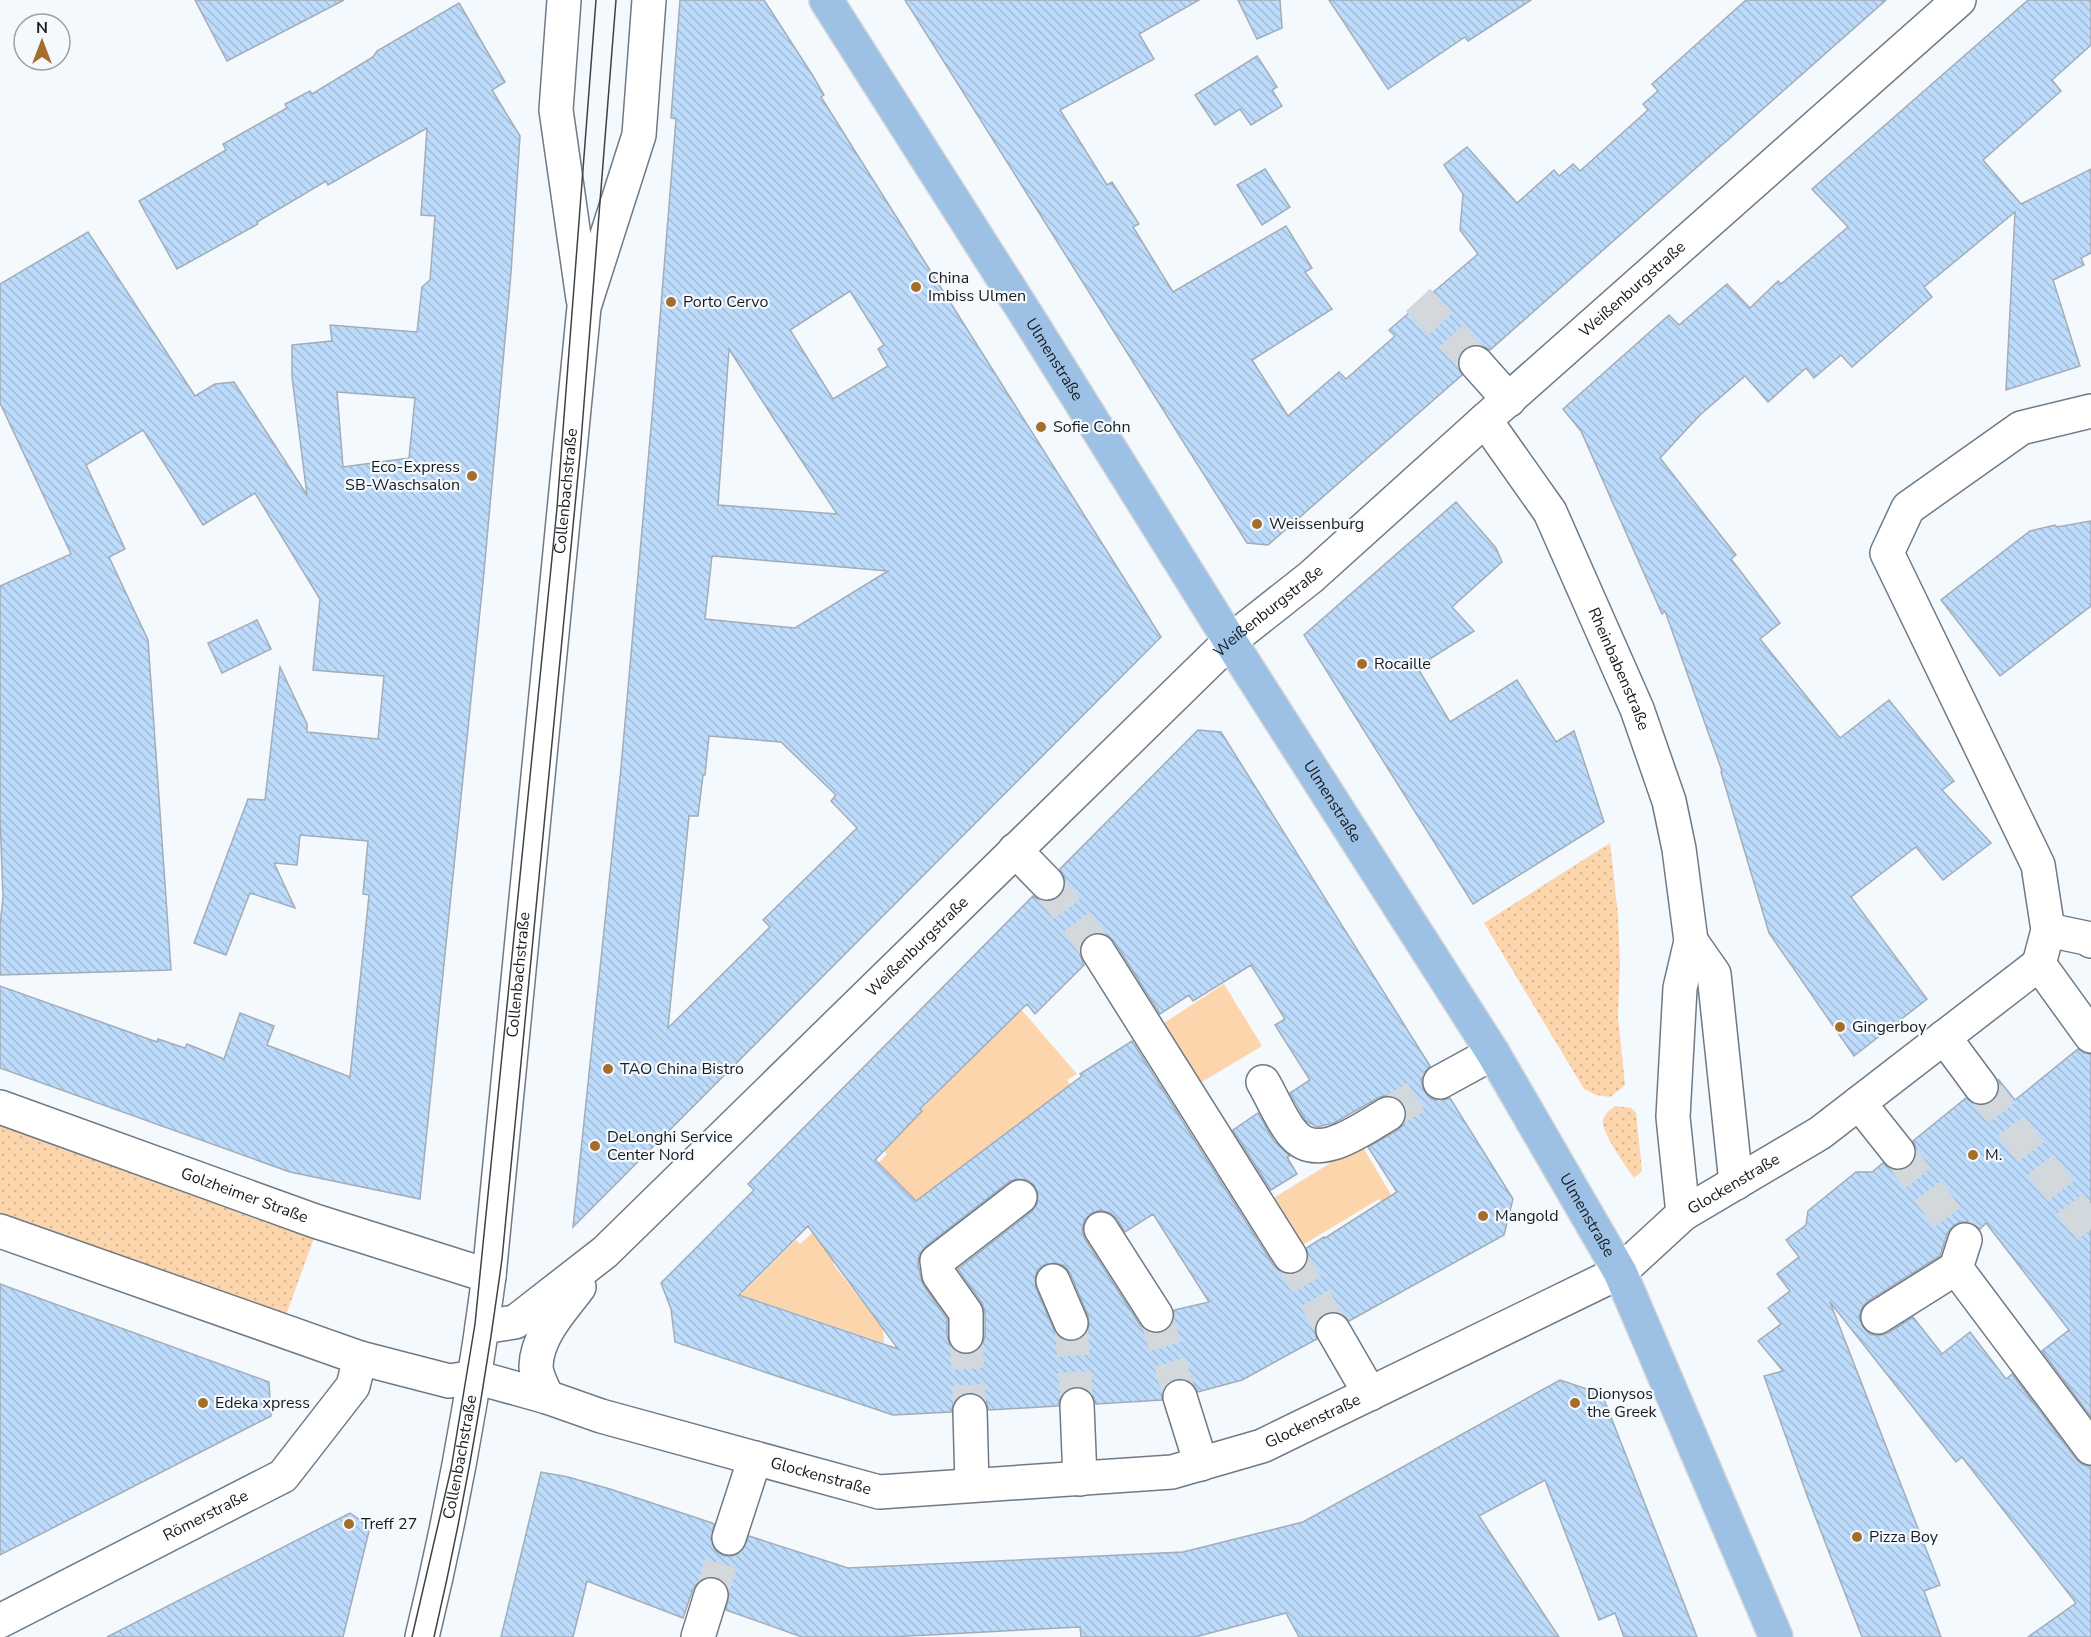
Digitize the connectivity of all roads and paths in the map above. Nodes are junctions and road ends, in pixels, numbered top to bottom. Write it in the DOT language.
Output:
graph roads {
  1 [pos="564,0"];
  2 [pos="649,0"];
  3 [pos="826,0"];
  4 [pos="1959,0"];
  5 [pos="584,307"];
  6 [pos="1476,363"];
  7 [pos="1497,410"];
  8 [pos="2091,411"];
  9 [pos="1230,641"];
  10 [pos="1015,850"];
  11 [pos="1047,883"];
  12 [pos="2048,930"];
  13 [pos="1691,941"];
  14 [pos="2091,941"];
  15 [pos="1098,951"];
  16 [pos="2038,964"];
  17 [pos="2091,1036"];
  18 [pos="1944,1037"];
  19 [pos="1493,1053"];
  20 [pos="1263,1082"];
  21 [pos="1440,1082"];
  22 [pos="1981,1087"];
  23 [pos="1859,1103"];
  24 [pos="0,1107"];
  25 [pos="1388,1114"];
  26 [pos="1898,1152"];
  27 [pos="1737,1183"];
  28 [pos="1020,1197"];
  29 [pos="1683,1214"];
  30 [pos="1101,1229"];
  31 [pos="0,1231"];
  32 [pos="605,1252"];
  33 [pos="1290,1256"];
  34 [pos="1620,1272"];
  35 [pos="489,1276"];
  36 [pos="1053,1281"];
  37 [pos="1156,1315"];
  38 [pos="1878,1317"];
  39 [pos="1071,1323"];
  40 [pos="482,1327"];
  41 [pos="1333,1330"];
  42 [pos="966,1336"];
  43 [pos="360,1358"];
  44 [pos="475,1377"];
  45 [pos="1370,1394"];
  46 [pos="547,1397"];
  47 [pos="1180,1397"];
  48 [pos="1077,1405"];
  49 [pos="970,1411"];
  50 [pos="2091,1448"];
  51 [pos="755,1458"];
  52 [pos="1201,1464"];
  53 [pos="1080,1479"];
  54 [pos="972,1485"];
  55 [pos="729,1538"];
  56 [pos="711,1595"];
  57 [pos="0,1621"];
  58 [pos="422,1637"];
  59 [pos="698,1637"];
  60 [pos="1776,1637"];
  1 -- 5 [label="street, Collenbachstraße"];
  2 -- 5 [label="street, Collenbachstraße"];
  3 -- 9 [label="main road, Ulmenstraße"];
  4 -- 7 [label="street, Weißenburgstraße"];
  5 -- 35 [label="street, Collenbachstraße"];
  6 -- 7 [label="street, Rheinbabenstraße"];
  7 -- 9 [label="street, Weißenburgstraße"];
  7 -- 13 [label="street, Rheinbabenstraße"];
  8 -- 12 [label="street"];
  9 -- 10 [label="street, Weißenburgstraße"];
  9 -- 19 [label="main road, Ulmenstraße"];
  10 -- 11 [label="street"];
  10 -- 32 [label="street, Weißenburgstraße"];
  12 -- 14 [label="street"];
  12 -- 16 [label="street"];
  13 -- 27 [label="street, Rheinbabenstraße"];
  13 -- 29 [label="street, Rheinbabenstraße"];
  15 -- 33 [label="street"];
  16 -- 17 [label="street"];
  16 -- 18 [label="street, Glockenstraße"];
  18 -- 22 [label="street"];
  18 -- 23 [label="street, Glockenstraße"];
  19 -- 21 [label="street"];
  19 -- 34 [label="main road, Ulmenstraße"];
  20 -- 25 [label="street"];
  23 -- 26 [label="street"];
  23 -- 27 [label="street, Glockenstraße"];
  24 -- 35 [label="street, Golzheimer Straße"];
  27 -- 29 [label="street, Glockenstraße"];
  28 -- 42 [label="street"];
  29 -- 34 [label="street, Glockenstraße"];
  30 -- 37 [label="street"];
  31 -- 43 [label="street"];
  32 -- 40 [label="street, Weißenburgstraße"];
  32 -- 46 [label="street, Weißenburgstraße"];
  34 -- 45 [label="street, Glockenstraße"];
  34 -- 60 [label="main road, Ulmenstraße"];
  35 -- 40 [label="street, Collenbachstraße"];
  36 -- 39 [label="street"];
  38 -- 50 [label="street"];
  40 -- 44 [label="street, Collenbachstraße"];
  41 -- 45 [label="street"];
  43 -- 44 [label="street"];
  43 -- 57 [label="street, Römerstraße"];
  44 -- 46 [label="street, Glockenstraße"];
  44 -- 58 [label="street, Collenbachstraße"];
  45 -- 52 [label="street, Glockenstraße"];
  46 -- 51 [label="street, Glockenstraße"];
  47 -- 52 [label="street"];
  48 -- 53 [label="street"];
  49 -- 54 [label="street"];
  51 -- 54 [label="street, Glockenstraße"];
  51 -- 55 [label="street"];
  52 -- 53 [label="street, Glockenstraße"];
  53 -- 54 [label="street, Glockenstraße"];
  56 -- 59 [label="street"];
}
